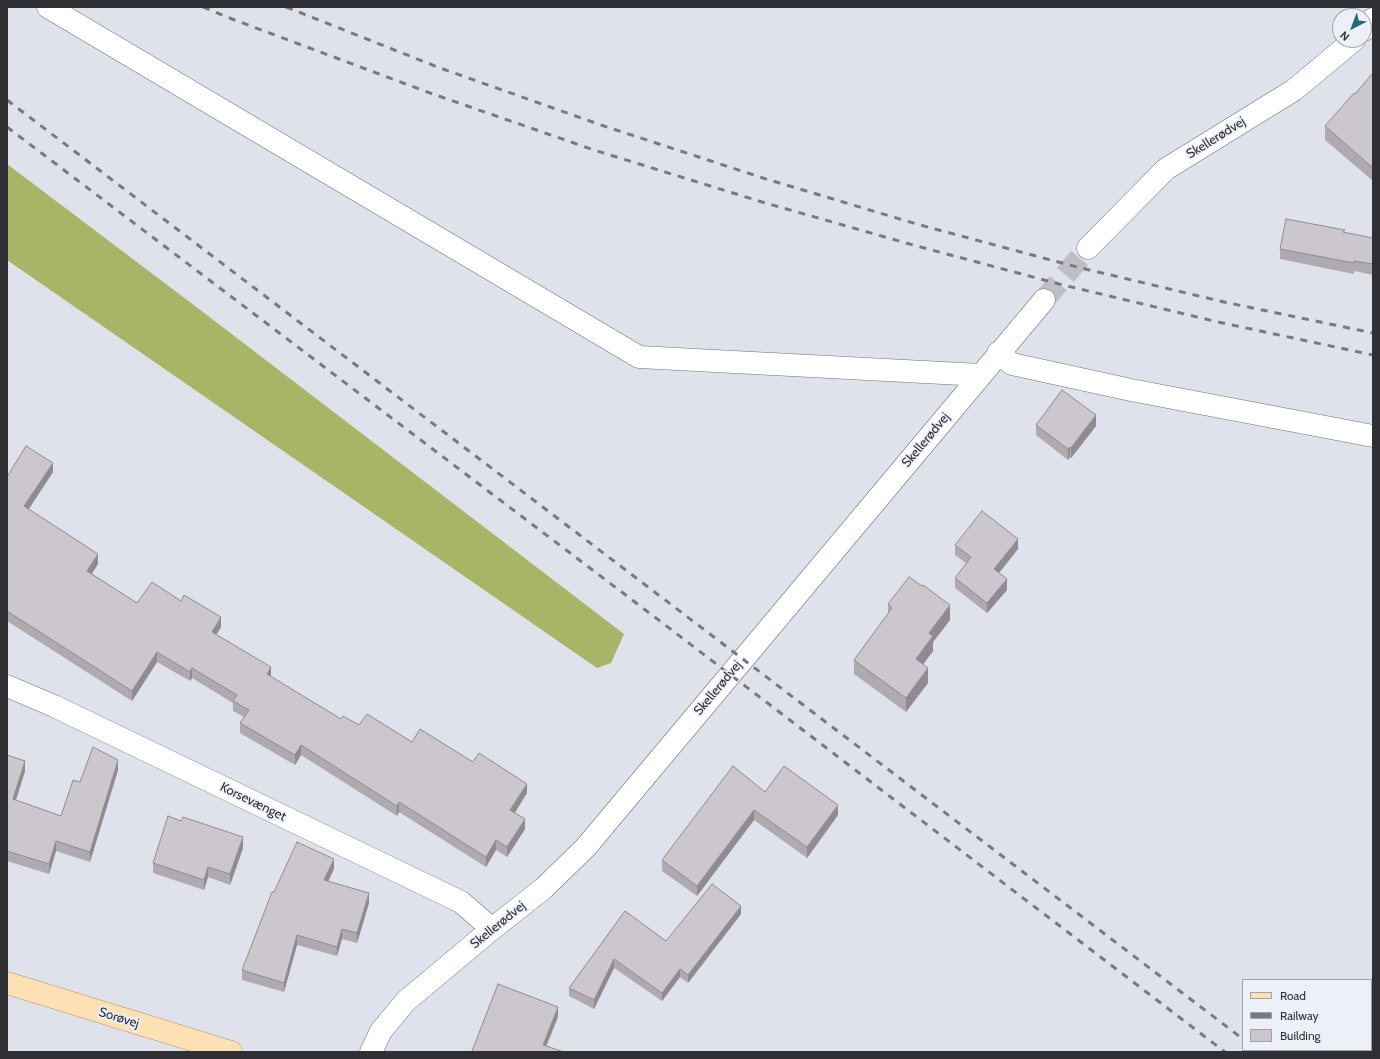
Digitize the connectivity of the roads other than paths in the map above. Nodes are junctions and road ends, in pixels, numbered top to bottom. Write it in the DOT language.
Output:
graph roads {
  1 [pos="48,7"];
  2 [pos="1344,48"];
  3 [pos="1088,248"];
  4 [pos="1044,300"];
  5 [pos="998,353"];
  6 [pos="981,374"];
  7 [pos="1373,436"];
  8 [pos="7,686"];
  9 [pos="492,929"];
  10 [pos="7,983"];
  11 [pos="231,1052"];
  12 [pos="371,1052"];
  1 -- 6 [label="street"];
  2 -- 3 [label="street, Skellerødvej"];
  4 -- 5 [label="street, Skellerødvej"];
  5 -- 6 [label="street, Skellerødvej"];
  5 -- 7 [label="street"];
  6 -- 9 [label="street, Skellerødvej"];
  8 -- 9 [label="street, Korsevænget"];
  9 -- 12 [label="street, Skellerødvej"];
  10 -- 11 [label="main road, Sorøvej"];
}
